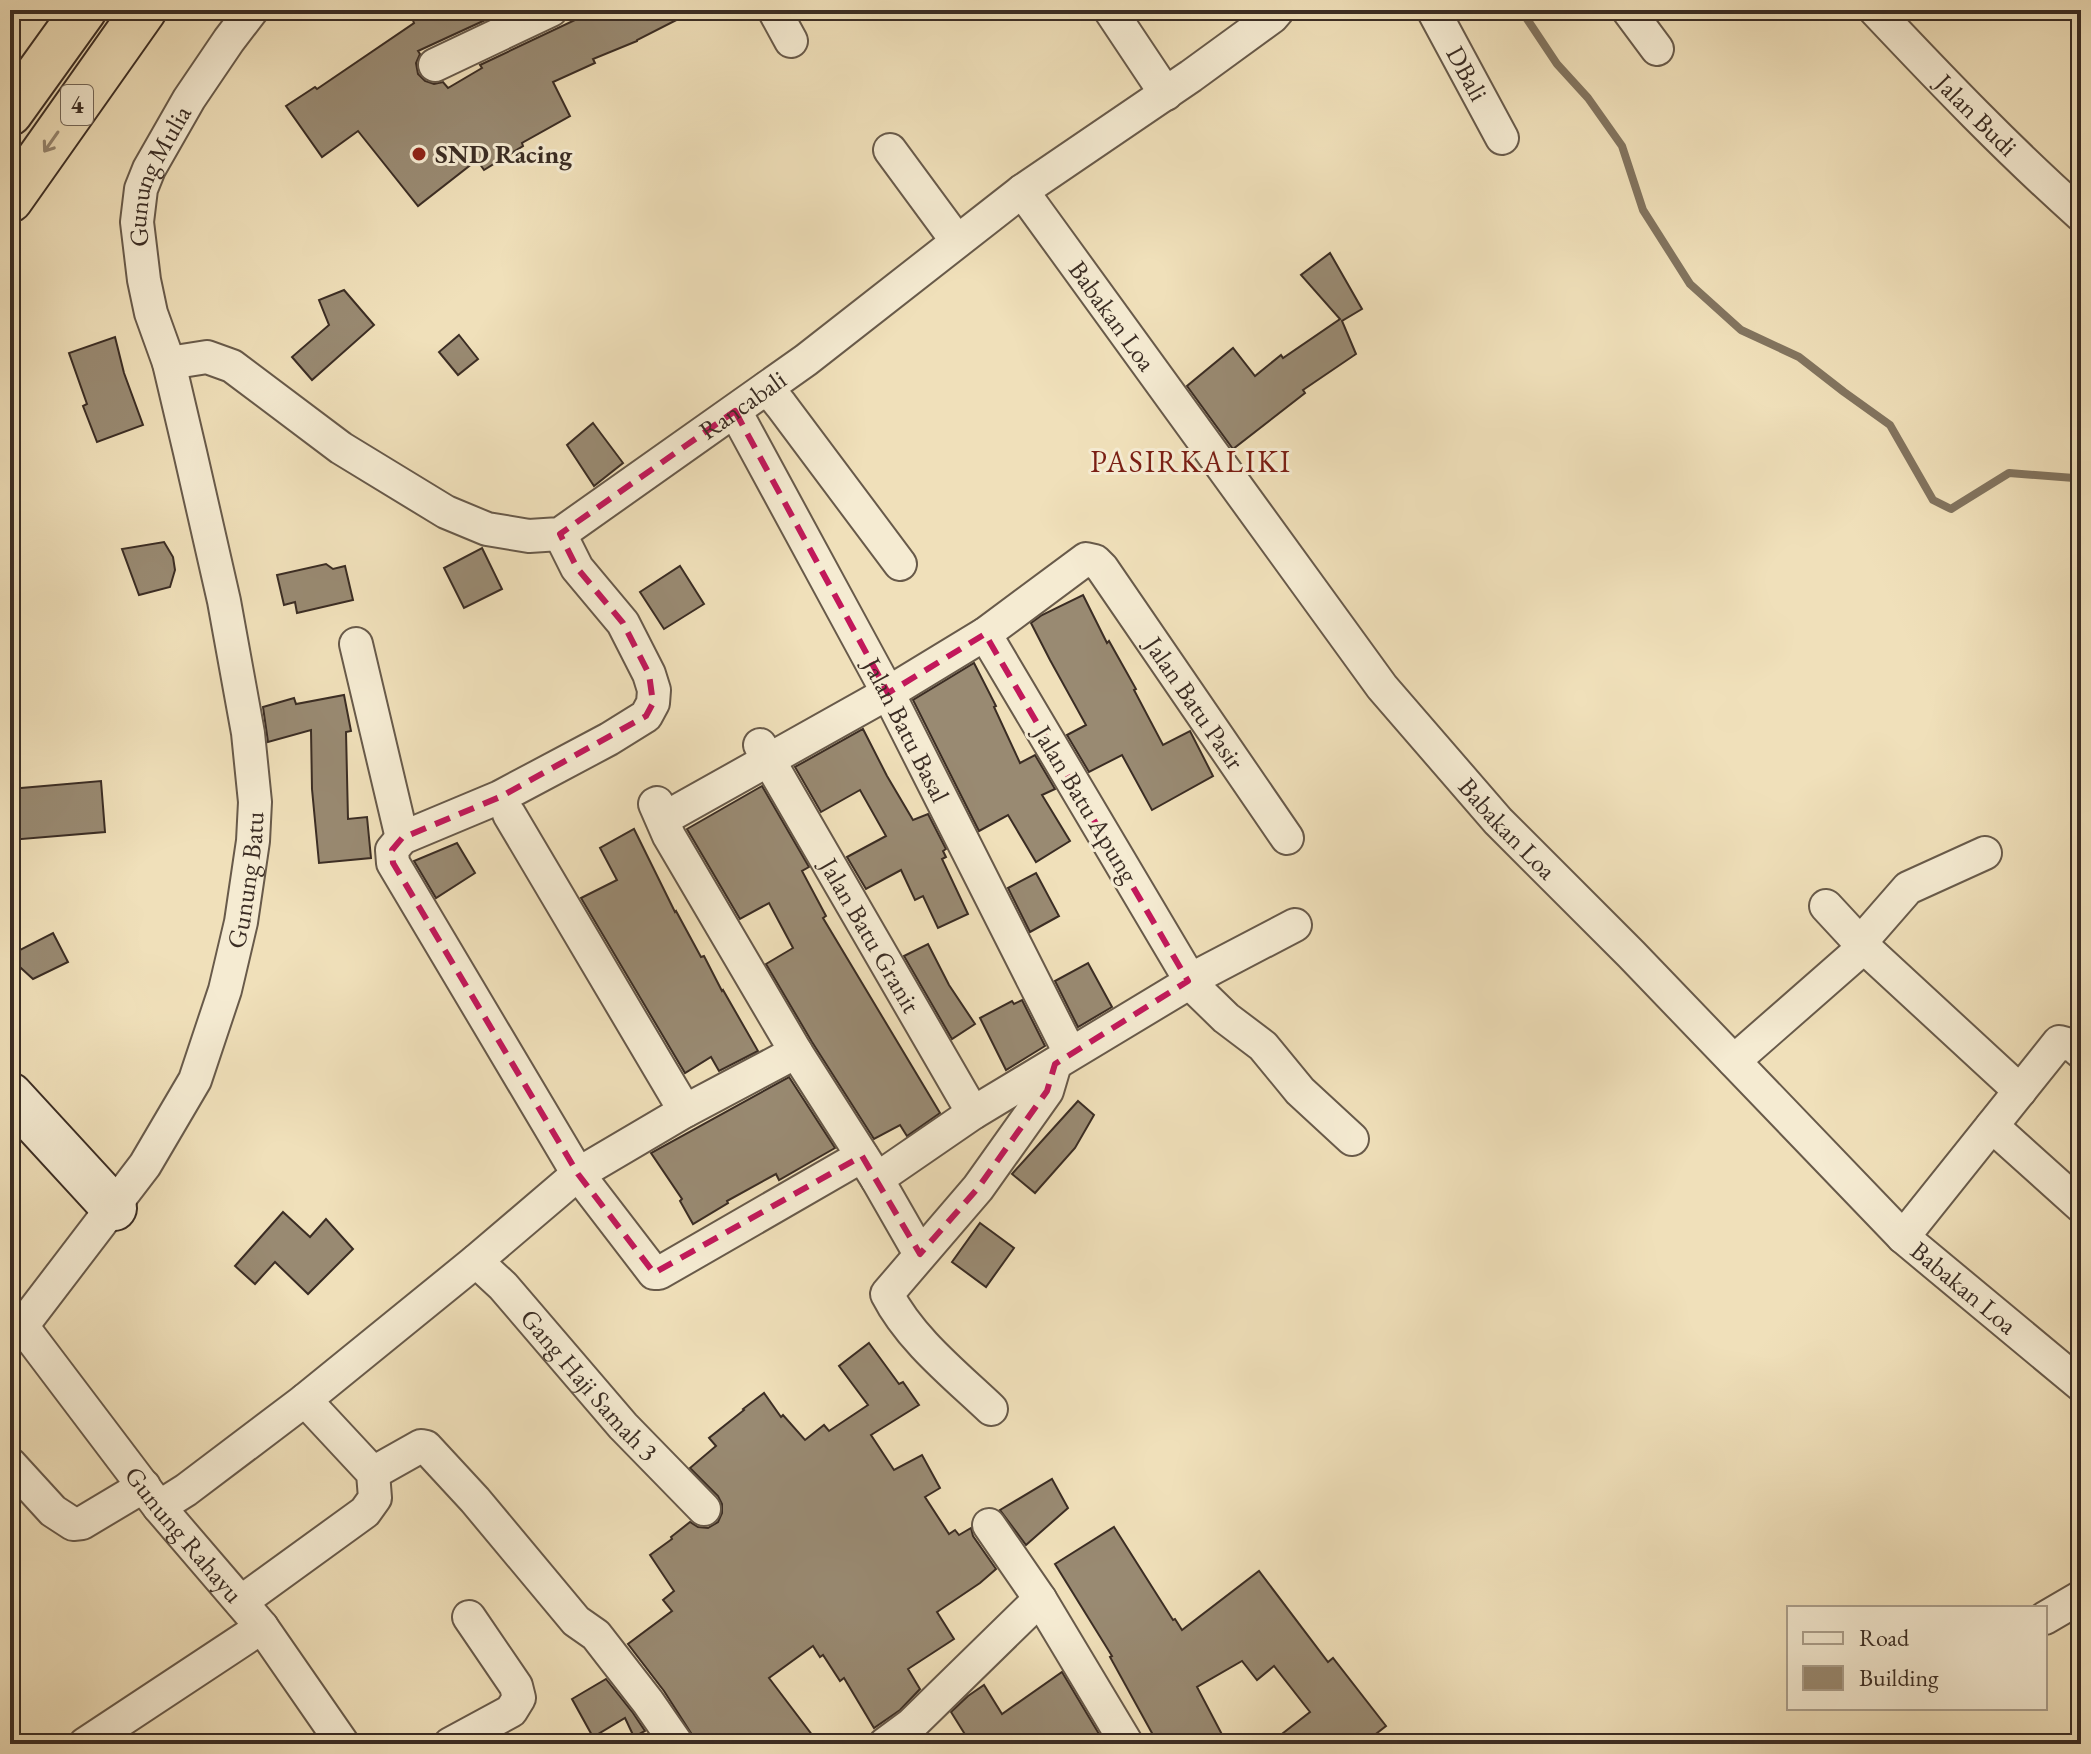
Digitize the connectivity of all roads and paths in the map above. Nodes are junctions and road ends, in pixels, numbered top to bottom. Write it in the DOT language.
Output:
graph roads {
  1 [pos="84,10"];
  2 [pos="144,10"];
  3 [pos="252,10"];
  4 [pos="551,10"];
  5 [pos="774,10"];
  6 [pos="1110,10"];
  7 [pos="1278,10"];
  8 [pos="1433,10"];
  9 [pos="1628,10"];
  10 [pos="1875,10"];
  11 [pos="791,41"];
  12 [pos="1657,49"];
  13 [pos="435,65"];
  14 [pos="1166,94"];
  15 [pos="10,113"];
  16 [pos="1502,138"];
  17 [pos="890,150"];
  18 [pos="1022,191"];
  19 [pos="10,200"];
  20 [pos="2081,215"];
  21 [pos="957,241"];
  22 [pos="169,363"];
  23 [pos="767,388"];
  24 [pos="735,411"];
  25 [pos="560,534"];
  26 [pos="900,564"];
  27 [pos="985,634"];
  28 [pos="356,644"];
  29 [pos="884,685"];
  30 [pos="764,752"];
  31 [pos="509,814"];
  32 [pos="402,838"];
  33 [pos="1287,838"];
  34 [pos="1985,853"];
  35 [pos="1826,906"];
  36 [pos="1295,925"];
  37 [pos="1862,945"];
  38 [pos="1187,977"];
  39 [pos="796,1052"];
  40 [pos="2081,1052"];
  41 [pos="1063,1059"];
  42 [pos="1734,1061"];
  43 [pos="2020,1091"];
  44 [pos="10,1095"];
  45 [pos="685,1111"];
  46 [pos="973,1113"];
  47 [pos="1992,1126"];
  48 [pos="1352,1139"];
  49 [pos="870,1167"];
  50 [pos="578,1174"];
  51 [pos="2081,1206"];
  52 [pos="114,1208"];
  53 [pos="1903,1237"];
  54 [pos="920,1254"];
  55 [pos="476,1261"];
  56 [pos="16,1332"];
  57 [pos="2081,1385"];
  58 [pos="305,1400"];
  59 [pos="991,1409"];
  60 [pos="10,1464"];
  61 [pos="373,1473"];
  62 [pos="151,1497"];
  63 [pos="704,1509"];
  64 [pos="989,1525"];
  65 [pos="2081,1597"];
  66 [pos="1040,1599"];
  67 [pos="241,1602"];
  68 [pos="469,1617"];
  69 [pos="2047,1617"];
  70 [pos="262,1627"];
  71 [pos="919,1734"];
  72 [pos="85,1744"];
  73 [pos="343,1744"];
  74 [pos="450,1744"];
  75 [pos="677,1744"];
  76 [pos="885,1744"];
  77 [pos="1127,1744"];
  1 -- 15 [label="highway, 4"];
  2 -- 19 [label="highway, 4, one-way"];
  3 -- 22 [label="street, Gunung Mulia"];
  4 -- 13 [label="street"];
  5 -- 11 [label="street"];
  6 -- 14 [label="street"];
  7 -- 14 [label="street, Rancabali"];
  8 -- 16 [label="street, DBali"];
  9 -- 12 [label="street"];
  10 -- 20 [label="street, Jalan Budi"];
  14 -- 18 [label="street, Rancabali"];
  17 -- 21 [label="street"];
  18 -- 21 [label="street, Rancabali"];
  18 -- 42 [label="street, Babakan Loa"];
  21 -- 23 [label="street, Rancabali"];
  22 -- 25 [label="street"];
  22 -- 52 [label="street, Gunung Batu"];
  23 -- 24 [label="street, Rancabali"];
  23 -- 26 [label="street"];
  24 -- 25 [label="street, Rancabali"];
  24 -- 29 [label="street, Jalan Batu Basal"];
  25 -- 32 [label="street"];
  27 -- 29 [label="street"];
  27 -- 33 [label="street, Jalan Batu Pasir"];
  27 -- 38 [label="street, Jalan Batu Apung"];
  28 -- 32 [label="street"];
  29 -- 30 [label="street"];
  29 -- 41 [label="street, Jalan Batu Basal"];
  30 -- 39 [label="street"];
  30 -- 46 [label="street, Jalan Batu Granit"];
  31 -- 45 [label="street"];
  32 -- 50 [label="street"];
  34 -- 37 [label="street"];
  35 -- 37 [label="street"];
  36 -- 38 [label="street"];
  37 -- 42 [label="street"];
  37 -- 43 [label="street"];
  38 -- 41 [label="street"];
  38 -- 48 [label="street, Jalan Batu Apung"];
  39 -- 45 [label="street"];
  39 -- 49 [label="street"];
  40 -- 43 [label="street"];
  41 -- 46 [label="street"];
  41 -- 54 [label="street"];
  42 -- 53 [label="street, Babakan Loa"];
  43 -- 47 [label="street"];
  44 -- 52 [label="street"];
  45 -- 50 [label="street"];
  46 -- 49 [label="street"];
  47 -- 51 [label="street"];
  47 -- 53 [label="street"];
  49 -- 50 [label="street"];
  49 -- 54 [label="street"];
  50 -- 55 [label="street"];
  52 -- 56 [label="street, Gunung Batu"];
  53 -- 57 [label="street, Babakan Loa"];
  54 -- 59 [label="street"];
  55 -- 58 [label="street"];
  55 -- 63 [label="street, Gang Haji Samah 3"];
  56 -- 62 [label="street, Gunung Rahayu"];
  58 -- 61 [label="street"];
  58 -- 62 [label="street"];
  60 -- 62 [label="street"];
  61 -- 67 [label="street"];
  61 -- 75 [label="street"];
  62 -- 67 [label="street, Gunung Rahayu"];
  64 -- 66 [label="street"];
  65 -- 69 [label="street"];
  66 -- 71 [label="street"];
  66 -- 77 [label="street"];
  67 -- 70 [label="street, Gunung Rahayu"];
  68 -- 74 [label="street"];
  70 -- 72 [label="street"];
  70 -- 73 [label="street, Gunung Rahayu"];
  71 -- 76 [label="street"];
}
